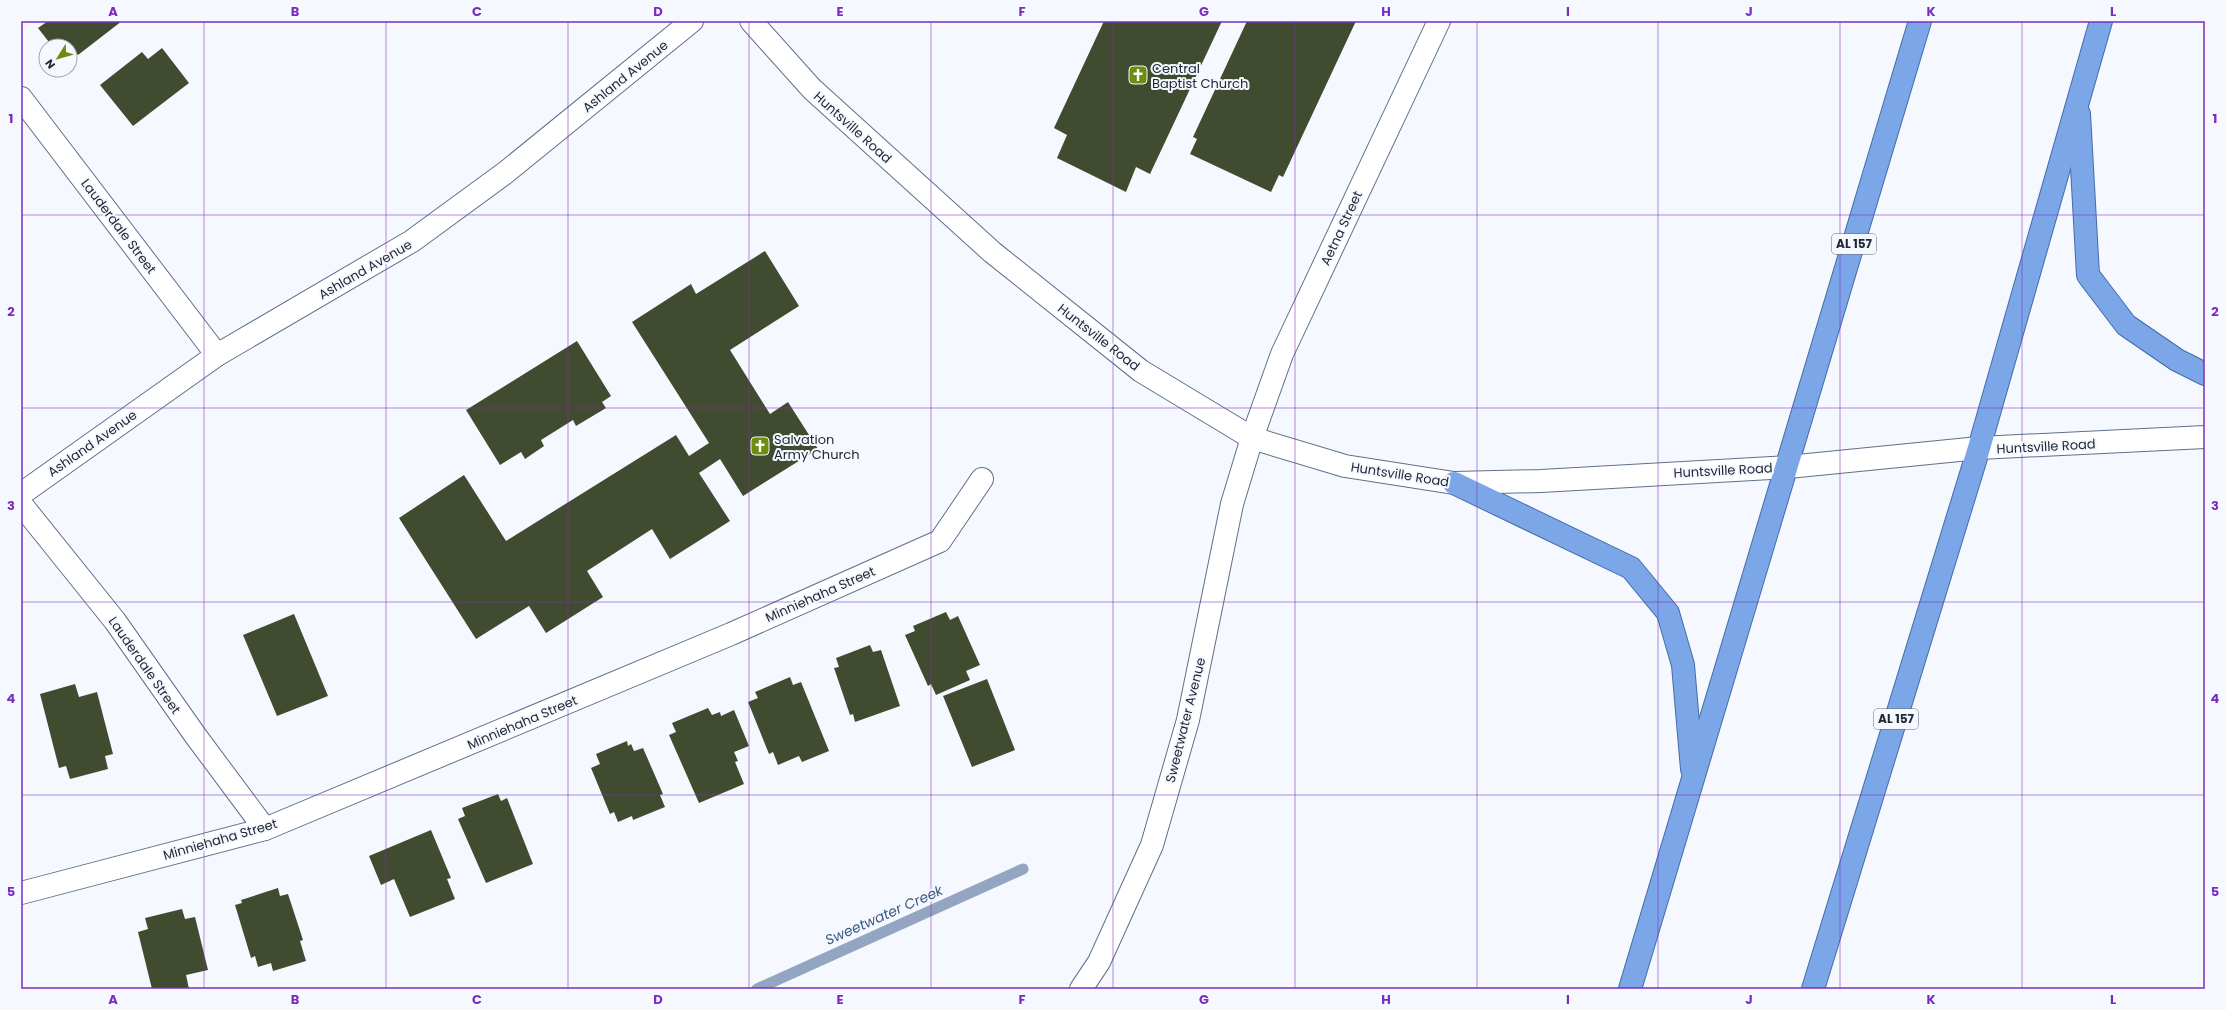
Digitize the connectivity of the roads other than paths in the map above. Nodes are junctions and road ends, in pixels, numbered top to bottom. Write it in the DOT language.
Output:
graph roads {
  1 [pos="692,21"];
  2 [pos="751,21"];
  3 [pos="1439,21"];
  4 [pos="1920,21"];
  5 [pos="2101,21"];
  6 [pos="2078,96"];
  7 [pos="21,98"];
  8 [pos="217,355"];
  9 [pos="2205,374"];
  10 [pos="2205,437"];
  11 [pos="1252,438"];
  12 [pos="1979,448"];
  13 [pos="1788,467"];
  14 [pos="982,479"];
  15 [pos="1454,483"];
  16 [pos="21,494"];
  17 [pos="21,504"];
  18 [pos="1693,781"];
  19 [pos="265,829"];
  20 [pos="21,893"];
  21 [pos="1081,989"];
  22 [pos="1630,989"];
  23 [pos="1813,989"];
  1 -- 8 [label="street, Ashland Avenue"];
  2 -- 11 [label="street, Huntsville Road"];
  3 -- 11 [label="street, Aetna Street"];
  4 -- 13 [label="highway, AL 157"];
  5 -- 6 [label="highway, AL 157"];
  6 -- 9 [label="highway"];
  6 -- 12 [label="highway, AL 157"];
  7 -- 8 [label="street, Lauderdale Street"];
  8 -- 16 [label="street, Ashland Avenue"];
  10 -- 12 [label="street, Huntsville Road"];
  11 -- 15 [label="street, Huntsville Road"];
  11 -- 21 [label="street, Sweetwater Avenue"];
  12 -- 13 [label="street, Huntsville Road"];
  12 -- 23 [label="highway, AL 157"];
  13 -- 15 [label="street, Huntsville Road"];
  13 -- 18 [label="highway, AL 157"];
  14 -- 19 [label="street, Minniehaha Street"];
  15 -- 18 [label="highway"];
  17 -- 19 [label="street, Lauderdale Street"];
  18 -- 22 [label="highway, AL 157"];
  19 -- 20 [label="street, Minniehaha Street"];
}
